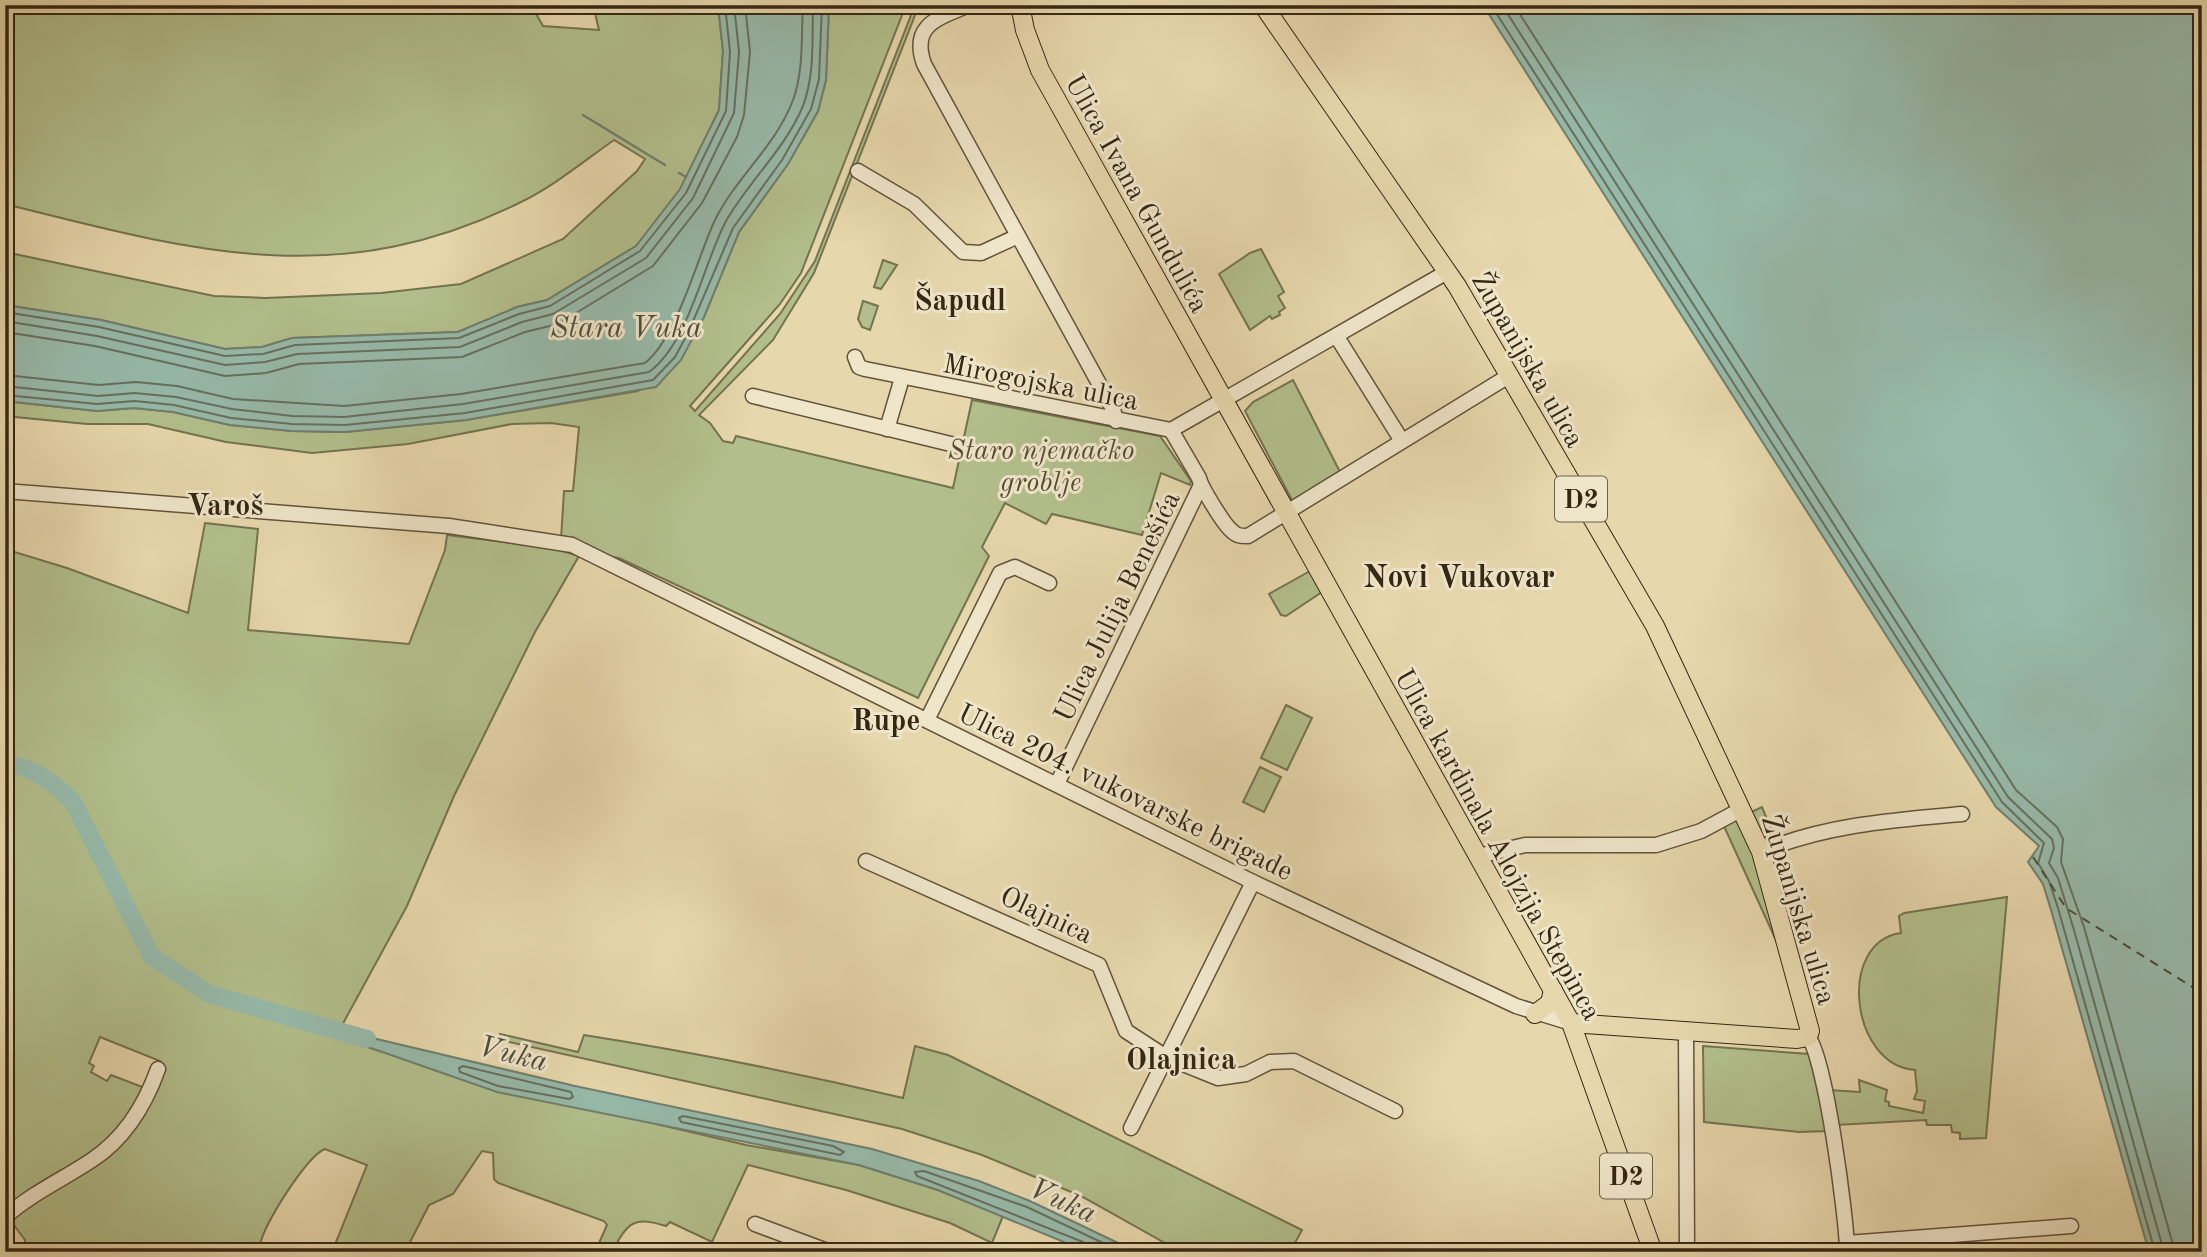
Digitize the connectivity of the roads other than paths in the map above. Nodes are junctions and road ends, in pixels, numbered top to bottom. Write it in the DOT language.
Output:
graph roads {
  1 [pos="969,5"];
  2 [pos="1020,5"];
  3 [pos="1263,5"];
  4 [pos="858,171"];
  5 [pos="1018,236"];
  6 [pos="1447,272"];
  7 [pos="1337,337"];
  8 [pos="855,356"];
  9 [pos="1507,377"];
  10 [pos="902,378"];
  11 [pos="753,396"];
  12 [pos="1223,401"];
  13 [pos="1116,421"];
  14 [pos="887,429"];
  15 [pos="1171,430"];
  16 [pos="1402,442"];
  17 [pos="959,446"];
  18 [pos="1200,486"];
  19 [pos="5,491"];
  20 [pos="1286,513"];
  21 [pos="1049,583"];
  22 [pos="927,720"];
  23 [pos="1057,784"];
  24 [pos="1742,809"];
  25 [pos="1962,814"];
  26 [pos="1761,852"];
  27 [pos="1478,856"];
  28 [pos="866,861"];
  29 [pos="1253,882"];
  30 [pos="1553,990"];
  31 [pos="1535,1014"];
  32 [pos="1571,1023"];
  33 [pos="1686,1030"];
  34 [pos="1808,1037"];
  35 [pos="1166,1057"];
  36 [pos="159,1069"];
  37 [pos="1395,1111"];
  38 [pos="1131,1128"];
  39 [pos="5,1217"];
  40 [pos="755,1224"];
  41 [pos="2071,1226"];
  42 [pos="1847,1247"];
  43 [pos="830,1252"];
  44 [pos="1653,1252"];
  45 [pos="1687,1252"];
  1 -- 5 [label="street"];
  2 -- 12 [label="main road, Ulica Ivana Gundulića / D2"];
  3 -- 6 [label="main road, Županijska ulica / D2"];
  4 -- 5 [label="street"];
  5 -- 13 [label="street"];
  6 -- 7 [label="street"];
  6 -- 9 [label="main road, Županijska ulica / D2"];
  7 -- 12 [label="street"];
  7 -- 16 [label="street"];
  8 -- 10 [label="street, Mirogojska ulica"];
  9 -- 16 [label="street"];
  9 -- 24 [label="main road, Županijska ulica / D2"];
  10 -- 13 [label="street, Mirogojska ulica"];
  10 -- 14 [label="street, Mirogojska ulica"];
  11 -- 14 [label="street"];
  12 -- 15 [label="street"];
  12 -- 20 [label="main road, D2"];
  13 -- 15 [label="street, Mirogojska ulica"];
  14 -- 17 [label="street"];
  15 -- 18 [label="street"];
  16 -- 20 [label="street"];
  18 -- 20 [label="street"];
  18 -- 23 [label="street, Ulica Julija Benešića"];
  19 -- 22 [label="street, Ulica 204. vukovarske brigade"];
  20 -- 27 [label="main road, Ulica kardinala Alojzija Stepinca / D2"];
  21 -- 22 [label="street"];
  22 -- 23 [label="street, Ulica 204. vukovarske brigade"];
  23 -- 29 [label="street, Ulica 204. vukovarske brigade"];
  24 -- 26 [label="main road, Županijska ulica / D2"];
  24 -- 27 [label="street"];
  25 -- 26 [label="street"];
  26 -- 34 [label="main road, Županijska ulica / D2"];
  27 -- 30 [label="main road, Ulica kardinala Alojzija Stepinca / D2"];
  28 -- 35 [label="street, Olajnica"];
  29 -- 31 [label="street, Ulica 204. vukovarske brigade"];
  29 -- 35 [label="street"];
  30 -- 31 [label="main road"];
  30 -- 32 [label="main road, Ulica kardinala Alojzija Stepinca / D2"];
  31 -- 32 [label="street, Ulica 204. vukovarske brigade"];
  32 -- 33 [label="main road"];
  32 -- 44 [label="main road, Ulica kardinala Alojzija Stepinca / D2"];
  33 -- 34 [label="main road"];
  33 -- 45 [label="street"];
  34 -- 42 [label="street"];
  35 -- 37 [label="street, Olajnica"];
  35 -- 38 [label="street"];
  36 -- 39 [label="street"];
  40 -- 43 [label="street"];
  41 -- 42 [label="street"];
}
